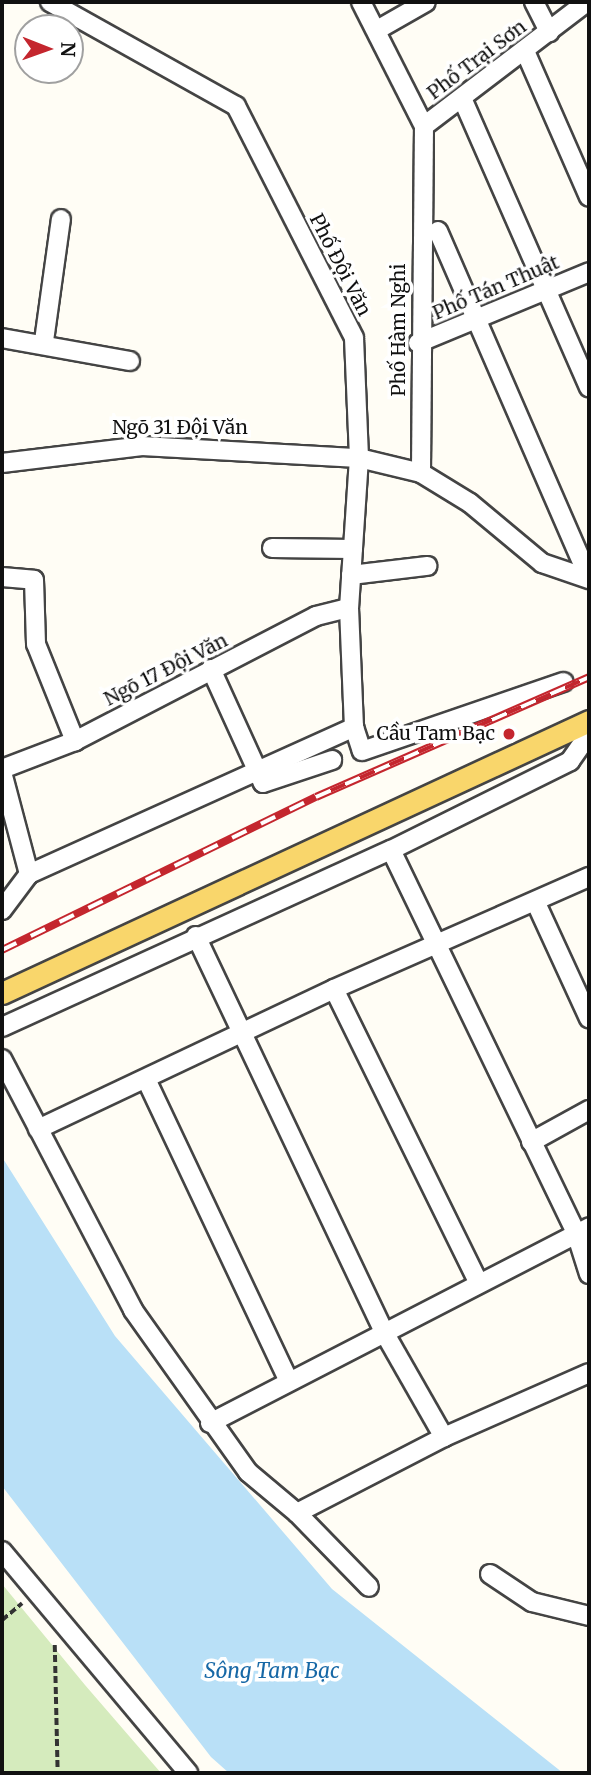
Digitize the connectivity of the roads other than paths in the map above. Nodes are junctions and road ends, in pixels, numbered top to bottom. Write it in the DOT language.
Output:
graph roads {
  1 [pos="50,2"];
  2 [pos="361,2"];
  3 [pos="426,2"];
  4 [pos="534,2"];
  5 [pos="587,2"];
  6 [pos="377,30"];
  7 [pos="550,32"];
  8 [pos="525,51"];
  9 [pos="462,98"];
  10 [pos="424,126"];
  11 [pos="589,197"];
  12 [pos="61,219"];
  13 [pos="438,231"];
  14 [pos="589,272"];
  15 [pos="548,288"];
  16 [pos="476,320"];
  17 [pos="2,338"];
  18 [pos="44,341"];
  19 [pos="418,343"];
  20 [pos="130,360"];
  21 [pos="589,387"];
  22 [pos="359,458"];
  23 [pos="2,463"];
  24 [pos="421,473"];
  25 [pos="272,548"];
  26 [pos="353,549"];
  27 [pos="427,566"];
  28 [pos="351,575"];
  29 [pos="2,577"];
  30 [pos="589,579"];
  31 [pos="349,608"];
  32 [pos="211,669"];
  33 [pos="563,682"];
  34 [pos="589,721"];
  35 [pos="354,727"];
  36 [pos="589,734"];
  37 [pos="75,741"];
  38 [pos="332,760"];
  39 [pos="2,771"];
  40 [pos="258,771"];
  41 [pos="391,850"];
  42 [pos="29,874"];
  43 [pos="589,877"];
  44 [pos="536,903"];
  45 [pos="2,911"];
  46 [pos="196,936"];
  47 [pos="433,945"];
  48 [pos="334,989"];
  49 [pos="2,993"];
  50 [pos="589,1018"];
  51 [pos="2,1027"];
  52 [pos="240,1032"];
  53 [pos="2,1059"];
  54 [pos="146,1079"];
  55 [pos="589,1110"];
  56 [pos="38,1129"];
  57 [pos="531,1142"];
  58 [pos="582,1230"];
  59 [pos="589,1274"];
  60 [pos="478,1282"];
  61 [pos="384,1332"];
  62 [pos="589,1373"];
  63 [pos="288,1379"];
  64 [pos="211,1423"];
  65 [pos="444,1437"];
  66 [pos="297,1513"];
  67 [pos="2,1551"];
  68 [pos="490,1574"];
  69 [pos="369,1587"];
  70 [pos="589,1616"];
  71 [pos="188,1773"];
  1 -- 22 [label="street, Phố Đội Văn"];
  2 -- 6 [label="street, Phố Hàm Nghi"];
  3 -- 6 [label="street"];
  4 -- 7 [label="street"];
  5 -- 7 [label="street, Phố Trại Sơn"];
  6 -- 10 [label="street, Phố Hàm Nghi"];
  7 -- 8 [label="street, Phố Trại Sơn"];
  8 -- 9 [label="street, Phố Trại Sơn"];
  8 -- 11 [label="street"];
  9 -- 10 [label="street, Phố Trại Sơn"];
  9 -- 15 [label="street"];
  10 -- 19 [label="street, Phố Hàm Nghi"];
  12 -- 18 [label="street"];
  13 -- 16 [label="street"];
  14 -- 15 [label="street, Phố Tán Thuật"];
  15 -- 16 [label="street, Phố Tán Thuật"];
  15 -- 21 [label="street"];
  16 -- 19 [label="street, Phố Tán Thuật"];
  16 -- 30 [label="street"];
  17 -- 18 [label="street"];
  18 -- 20 [label="street"];
  19 -- 24 [label="street, Phố Hàm Nghi"];
  22 -- 23 [label="street, Ngõ 31 Đội Văn"];
  22 -- 24 [label="street, Ngõ 31 Đội Văn"];
  22 -- 26 [label="street, Phố Đội Văn"];
  24 -- 30 [label="street"];
  25 -- 26 [label="street"];
  26 -- 28 [label="street, Phố Đội Văn"];
  27 -- 28 [label="street"];
  28 -- 31 [label="street, Phố Đội Văn"];
  29 -- 37 [label="street"];
  31 -- 32 [label="street, Ngõ 17 Đội Văn"];
  31 -- 35 [label="street, Phố Đội Văn"];
  32 -- 37 [label="street, Ngõ 17 Đội Văn"];
  32 -- 40 [label="street"];
  33 -- 35 [label="street, Phố Đội Văn"];
  34 -- 49 [label="main road"];
  35 -- 40 [label="street"];
  36 -- 41 [label="street"];
  37 -- 39 [label="street, Ngõ 17 Đội Văn"];
  38 -- 40 [label="street"];
  39 -- 42 [label="street"];
  40 -- 42 [label="street"];
  41 -- 46 [label="street"];
  41 -- 47 [label="street"];
  42 -- 45 [label="street"];
  43 -- 44 [label="street"];
  44 -- 47 [label="street"];
  44 -- 50 [label="street"];
  46 -- 51 [label="street"];
  46 -- 52 [label="street"];
  47 -- 48 [label="street"];
  47 -- 57 [label="street"];
  48 -- 52 [label="street"];
  48 -- 60 [label="street"];
  52 -- 54 [label="street"];
  52 -- 61 [label="street"];
  53 -- 56 [label="street"];
  54 -- 56 [label="street"];
  54 -- 63 [label="street"];
  55 -- 57 [label="street"];
  56 -- 64 [label="street"];
  57 -- 58 [label="street"];
  58 -- 59 [label="street"];
  58 -- 60 [label="street"];
  60 -- 61 [label="street"];
  61 -- 63 [label="street"];
  61 -- 65 [label="street"];
  62 -- 65 [label="street"];
  63 -- 64 [label="street"];
  64 -- 66 [label="street"];
  65 -- 66 [label="street"];
  66 -- 69 [label="street"];
  67 -- 71 [label="street"];
  68 -- 70 [label="street"];
}
